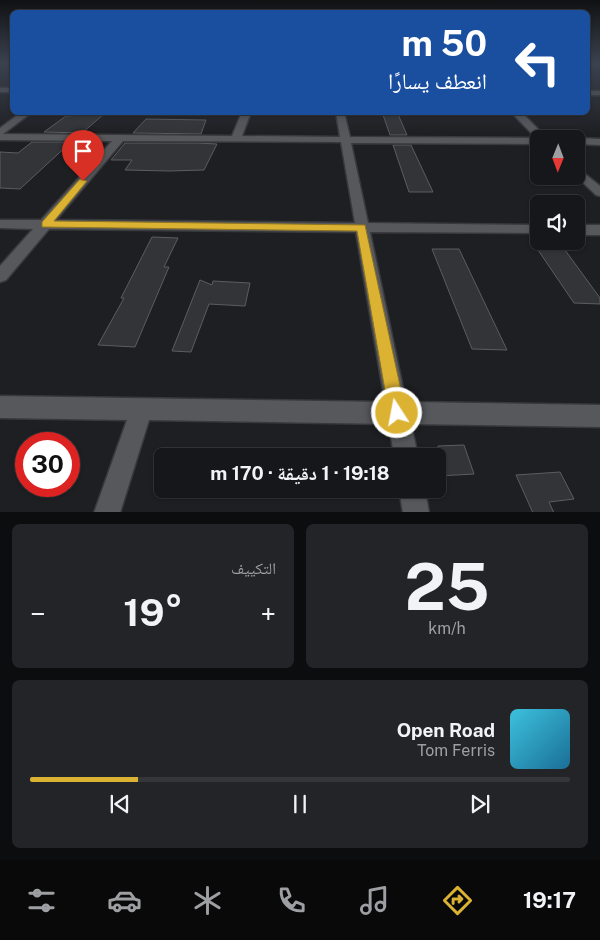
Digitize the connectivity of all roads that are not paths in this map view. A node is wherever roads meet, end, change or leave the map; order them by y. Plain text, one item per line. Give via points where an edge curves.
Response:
1 (24, 115) edge
2 (246, 115) edge
3 (341, 115) edge
4 (518, 115) edge
5 (534, 130) edge
6 (0, 132) edge
7 (0, 138) edge
8 (120, 138) junction
9 (236, 139) junction
10 (345, 140) junction
11 (530, 141) edge
12 (585, 142) edge
13 (600, 142) edge
14 (585, 178) edge
15 (600, 192) edge
16 (0, 224) edge
17 (46, 224) junction
18 (362, 228) junction
19 (530, 229) edge
20 (585, 230) edge
21 (600, 230) edge
22 (0, 276) edge
23 (0, 407) edge
24 (142, 409) junction
25 (397, 413) junction
26 (600, 416) edge
27 (404, 448) edge
28 (414, 498) edge
29 (107, 512) edge
30 (416, 512) edge

1 - 6 street
2 - 9 street
3 - 10 street
4 - 5 street
7 - 8 street
8 - 9 street
8 - 17 street
9 - 10 street
10 - 11 street
10 - 18 street
12 - 13 street
14 - 15 street
16 - 17 street
17 - 18 street
17 - 22 street
18 - 19 street
18 - 25 street
20 - 21 street
23 - 24 street
24 - 25 street
24 - 29 street
25 - 26 street
25 - 27 street
28 - 30 street

